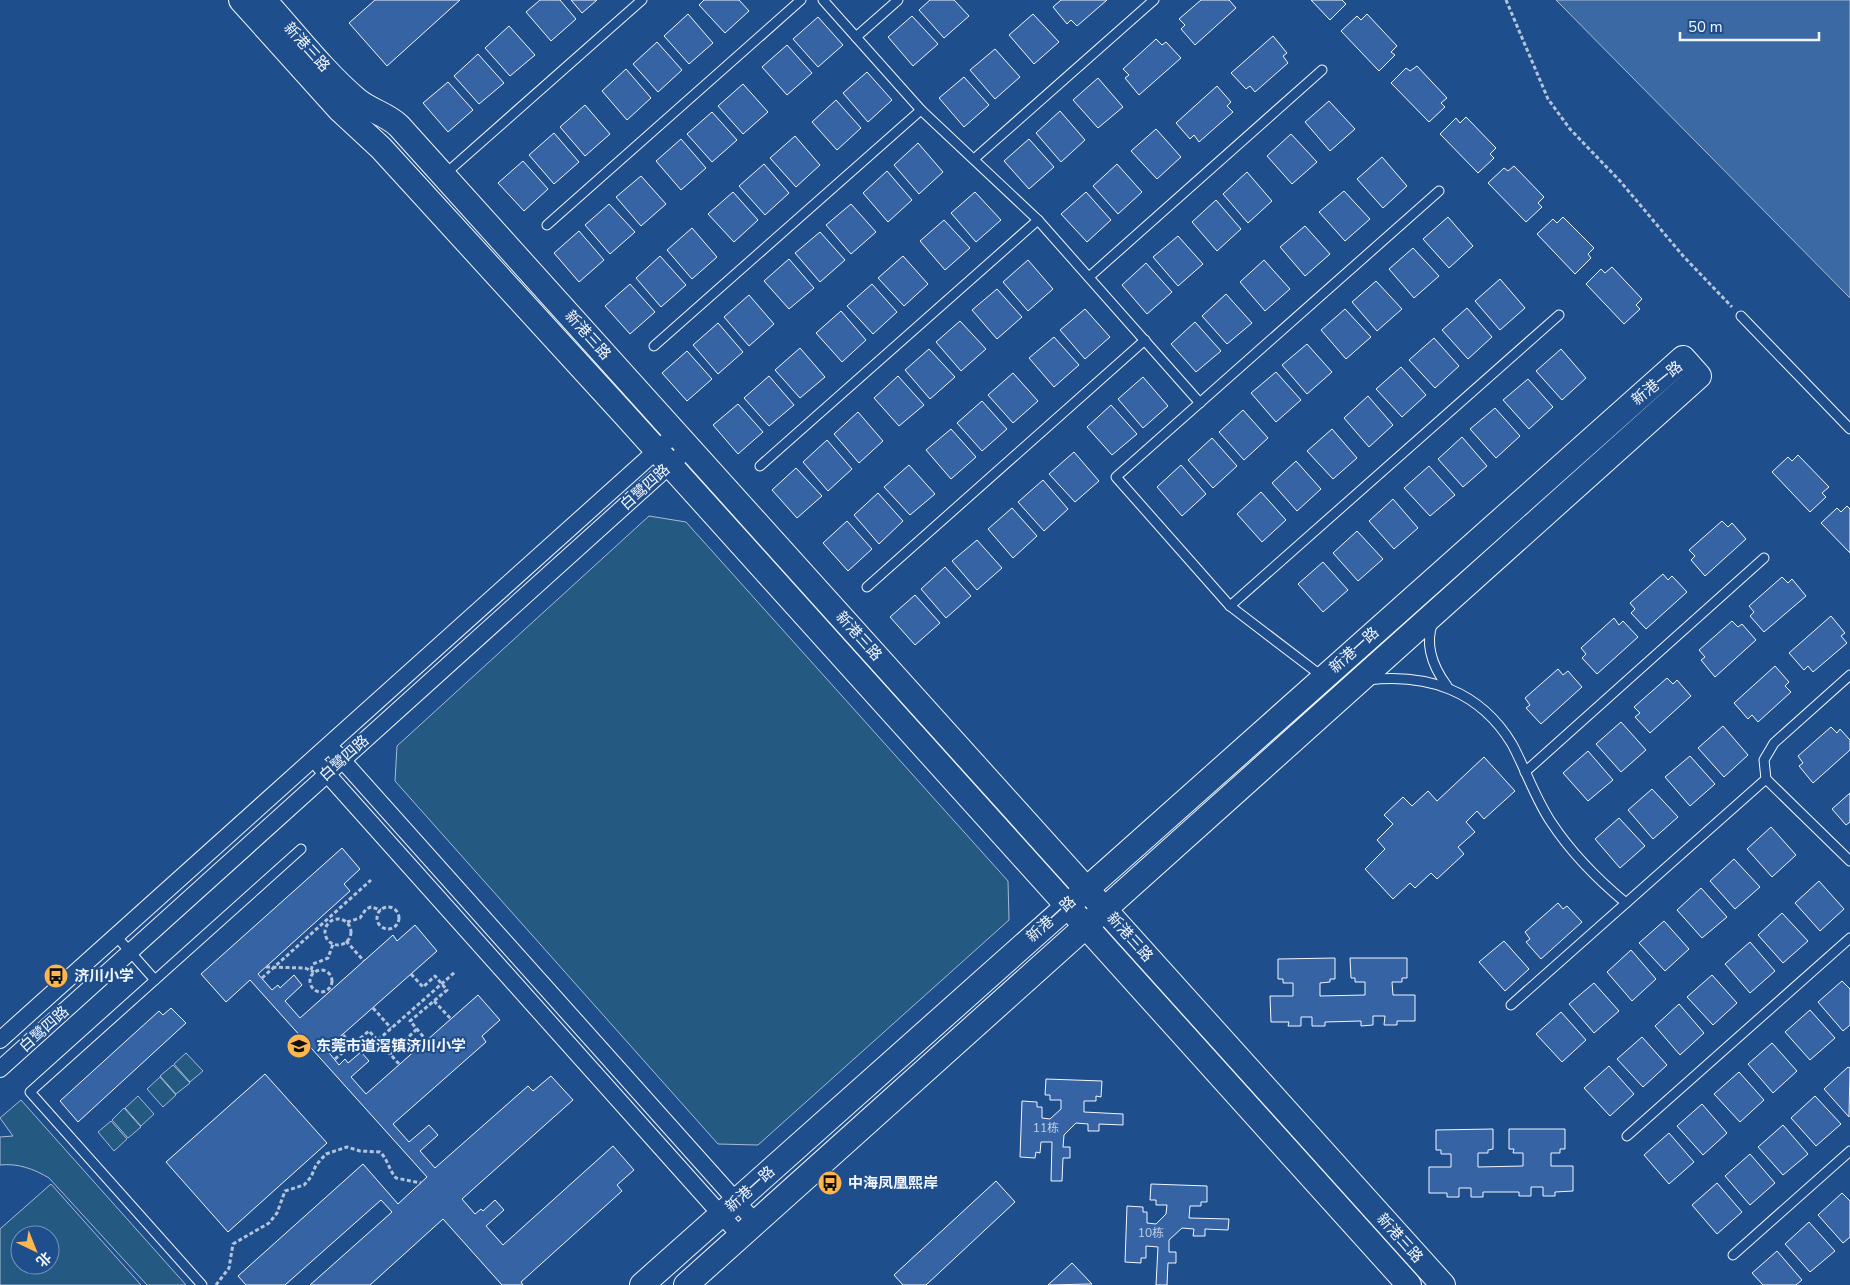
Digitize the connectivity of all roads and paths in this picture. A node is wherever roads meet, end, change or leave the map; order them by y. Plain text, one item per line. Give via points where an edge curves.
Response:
1 (241, 0) edge
2 (264, 0) edge
3 (642, 0) edge
4 (801, 0) edge
5 (823, 0) edge
6 (898, 0) edge
7 (1154, 0) edge
8 (1506, 0) edge
9 (856, 37) junction
10 (1322, 70) dead end
11 (921, 110) junction
12 (974, 159) junction
13 (444, 176) junction
14 (1439, 191) dead end
15 (1038, 220) junction
16 (547, 225) dead end
17 (1089, 277) junction
18 (1559, 315) dead end
19 (1741, 316) joint
20 (1145, 340) junction
21 (654, 346) dead end
22 (1200, 403) junction
23 (1850, 429) edge
24 (683, 440) junction
25 (663, 458) junction
26 (760, 466) dead end
27 (1764, 558) dead end
28 (867, 587) dead end
29 (1230, 606) junction
30 (1437, 612) junction
31 (1850, 675) edge
32 (1323, 678) junction
33 (1361, 680) junction
34 (1447, 686) junction
35 (329, 745) junction
36 (314, 759) junction
37 (342, 760) junction
38 (1525, 772) junction
39 (327, 774) junction
40 (1766, 779) junction
41 (301, 849) dead end
42 (1850, 861) edge
43 (371, 880) dead end
44 (1086, 888) junction
45 (1626, 903) junction
46 (1066, 905) junction
47 (381, 910) junction
48 (1106, 910) junction
49 (327, 921) junction
50 (347, 922) junction
51 (1086, 928) junction
52 (116, 936) junction
53 (1850, 938) edge
54 (346, 941) junction
55 (333, 944) junction
56 (130, 951) junction
57 (364, 961) dead end
58 (276, 966) junction
59 (266, 967) dead end
60 (312, 971) junction
61 (455, 972) dead end
62 (411, 974) dead end
63 (262, 978) dead end
64 (154, 980) junction
65 (442, 983) junction
66 (434, 1000) junction
67 (418, 1004) junction
68 (1511, 1005) dead end
69 (373, 1008) dead end
70 (424, 1009) junction
71 (451, 1019) dead end
72 (391, 1028) junction
73 (417, 1029) junction
74 (343, 1035) dead end
75 (0, 1040) edge
76 (378, 1040) junction
77 (427, 1041) dead end
78 (352, 1045) junction
79 (390, 1054) junction
80 (335, 1059) dead end
81 (400, 1065) dead end
82 (0, 1069) edge
83 (1627, 1136) dead end
84 (1850, 1151) edge
85 (421, 1183) dead end
86 (729, 1208) junction
87 (748, 1230) junction
88 (1733, 1255) dead end
89 (202, 1285) edge
90 (216, 1285) edge
91 (642, 1285) edge
92 (686, 1285) edge
93 (1410, 1285) edge
94 (1443, 1285) edge

1 - 25 street, 新港三路 via 340,110 381,148
2 - 13 street, 新港三路 via 346,90 370,109 389,116
3 - 13 lane
4 - 16 lane
5 - 9 lane
6 - 9 lane
7 - 12 lane
8 - 19 path via 1548,99 1570,129
9 - 11 lane
10 - 17 lane
11 - 12 lane
11 - 21 lane
12 - 15 lane
13 - 24 street, 新港三路
14 - 22 lane
15 - 17 lane
15 - 26 lane
17 - 20 lane
18 - 29 lane
19 - 23 lane
20 - 22 lane
20 - 28 lane
22 - 29 lane via 1116,478
24 - 25 street, 白鹭四路
24 - 44 street, 新港三路
25 - 35 street, 白鹭四路
25 - 37 street, 白鹭四路
25 - 46 street, 新港三路
27 - 38 lane
29 - 32 lane
30 - 32 street, 新港一路 via 1699,376 1683,358
30 - 33 street, 新港一路
30 - 34 lane via 1429,643 1438,674
31 - 40 lane via 1774,743 1764,760
32 - 44 street, 新港一路
33 - 34 lane via 1396,678
33 - 48 street, 新港一路
34 - 38 lane via 1467,697 1492,718 1511,743
35 - 36 street, 白鹭四路
35 - 37 street
36 - 39 street
36 - 52 street, 白鹭四路
37 - 39 street, 白鹭四路
37 - 86 street
38 - 45 lane via 1551,822 1567,844 1585,866
39 - 56 street, 白鹭四路
39 - 86 street
40 - 42 lane
40 - 45 lane
41 - 64 lane
43 - 49 path
44 - 46 street, 新港一路
44 - 48 street, 新港三路
45 - 68 lane
46 - 51 street, 新港三路
46 - 86 street, 新港一路
47 - 47 path via 391,908 397,911 399,922 394,928 380,926 377,920
47 - 50 path via 371,907 360,918
48 - 51 street, 新港一路
48 - 94 street, 新港三路
49 - 50 path via 336,918
49 - 55 path via 325,935
49 - 58 path
50 - 54 path via 351,932
51 - 87 street, 新港一路
51 - 93 street, 新港三路
52 - 56 lane
52 - 75 street, 白鹭四路
53 - 83 lane
54 - 55 path
54 - 57 path
55 - 60 path via 328,958 313,964
56 - 64 lane
56 - 82 street, 白鹭四路
58 - 59 path
58 - 60 path
58 - 63 path
60 - 60 path via 320,969 330,973 332,984 327,990 316,991 311,985
61 - 65 path
62 - 65 path via 423,987 435,976
64 - 89 lane via 30,1092
65 - 66 path via 447,990
65 - 67 path
66 - 70 path
66 - 71 path
67 - 70 path
67 - 72 path
69 - 72 path
70 - 73 path via 410,1021
72 - 76 path
73 - 77 path
73 - 79 path
74 - 78 path
76 - 78 path via 369,1031
76 - 79 path
78 - 80 path
79 - 81 path
84 - 88 lane
85 - 90 path via 396,1178 380,1152 347,1147 326,1154 304,1185 286,1191 269,1223 234,1244 229,1268
86 - 87 street
86 - 91 street, 新港一路
87 - 92 street, 新港一路

